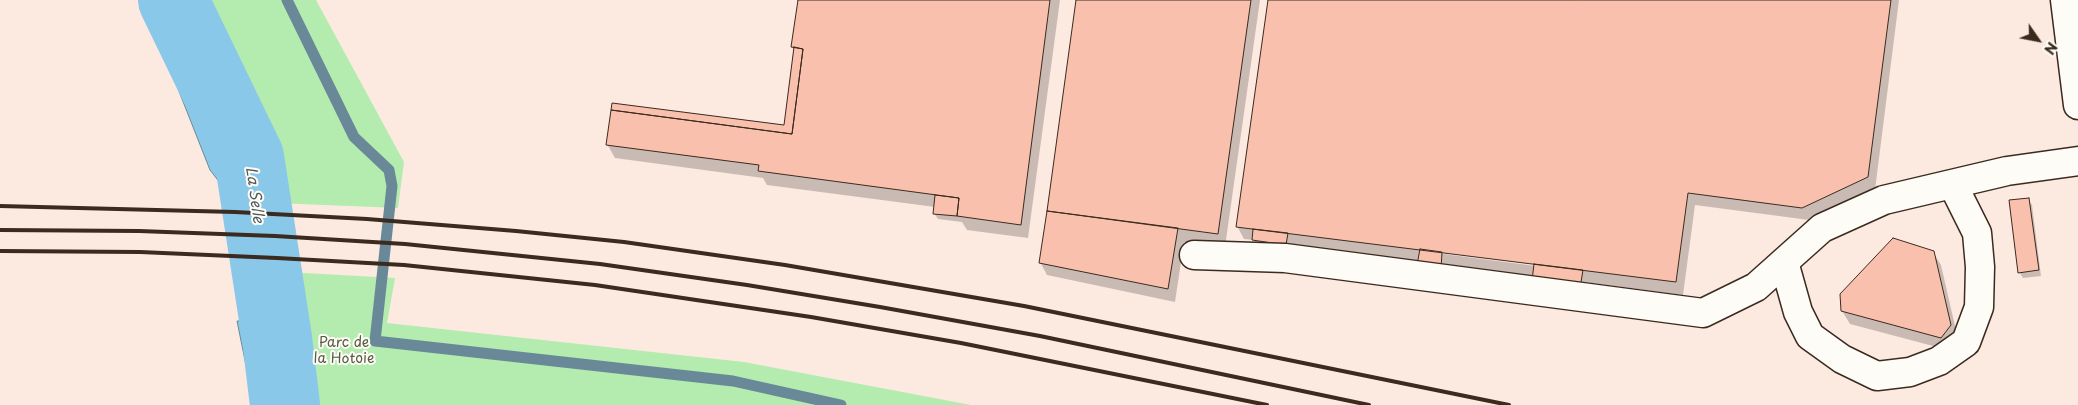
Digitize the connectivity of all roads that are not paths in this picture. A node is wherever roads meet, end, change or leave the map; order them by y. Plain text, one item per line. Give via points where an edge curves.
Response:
1 (2064, 0) edge
2 (2078, 105) edge
3 (2078, 161) edge
4 (1953, 185) junction
5 (1194, 255) dead end
6 (1784, 262) junction

1 - 2 street
3 - 4 street via 2007,171
4 - 6 street via 1884,200 1822,228
4 - 6 street via 1977,233 1979,307 1966,342 1939,361 1910,372 1877,376 1842,359 1810,336 1798,312
5 - 6 street via 1285,258 1703,313 1756,287

